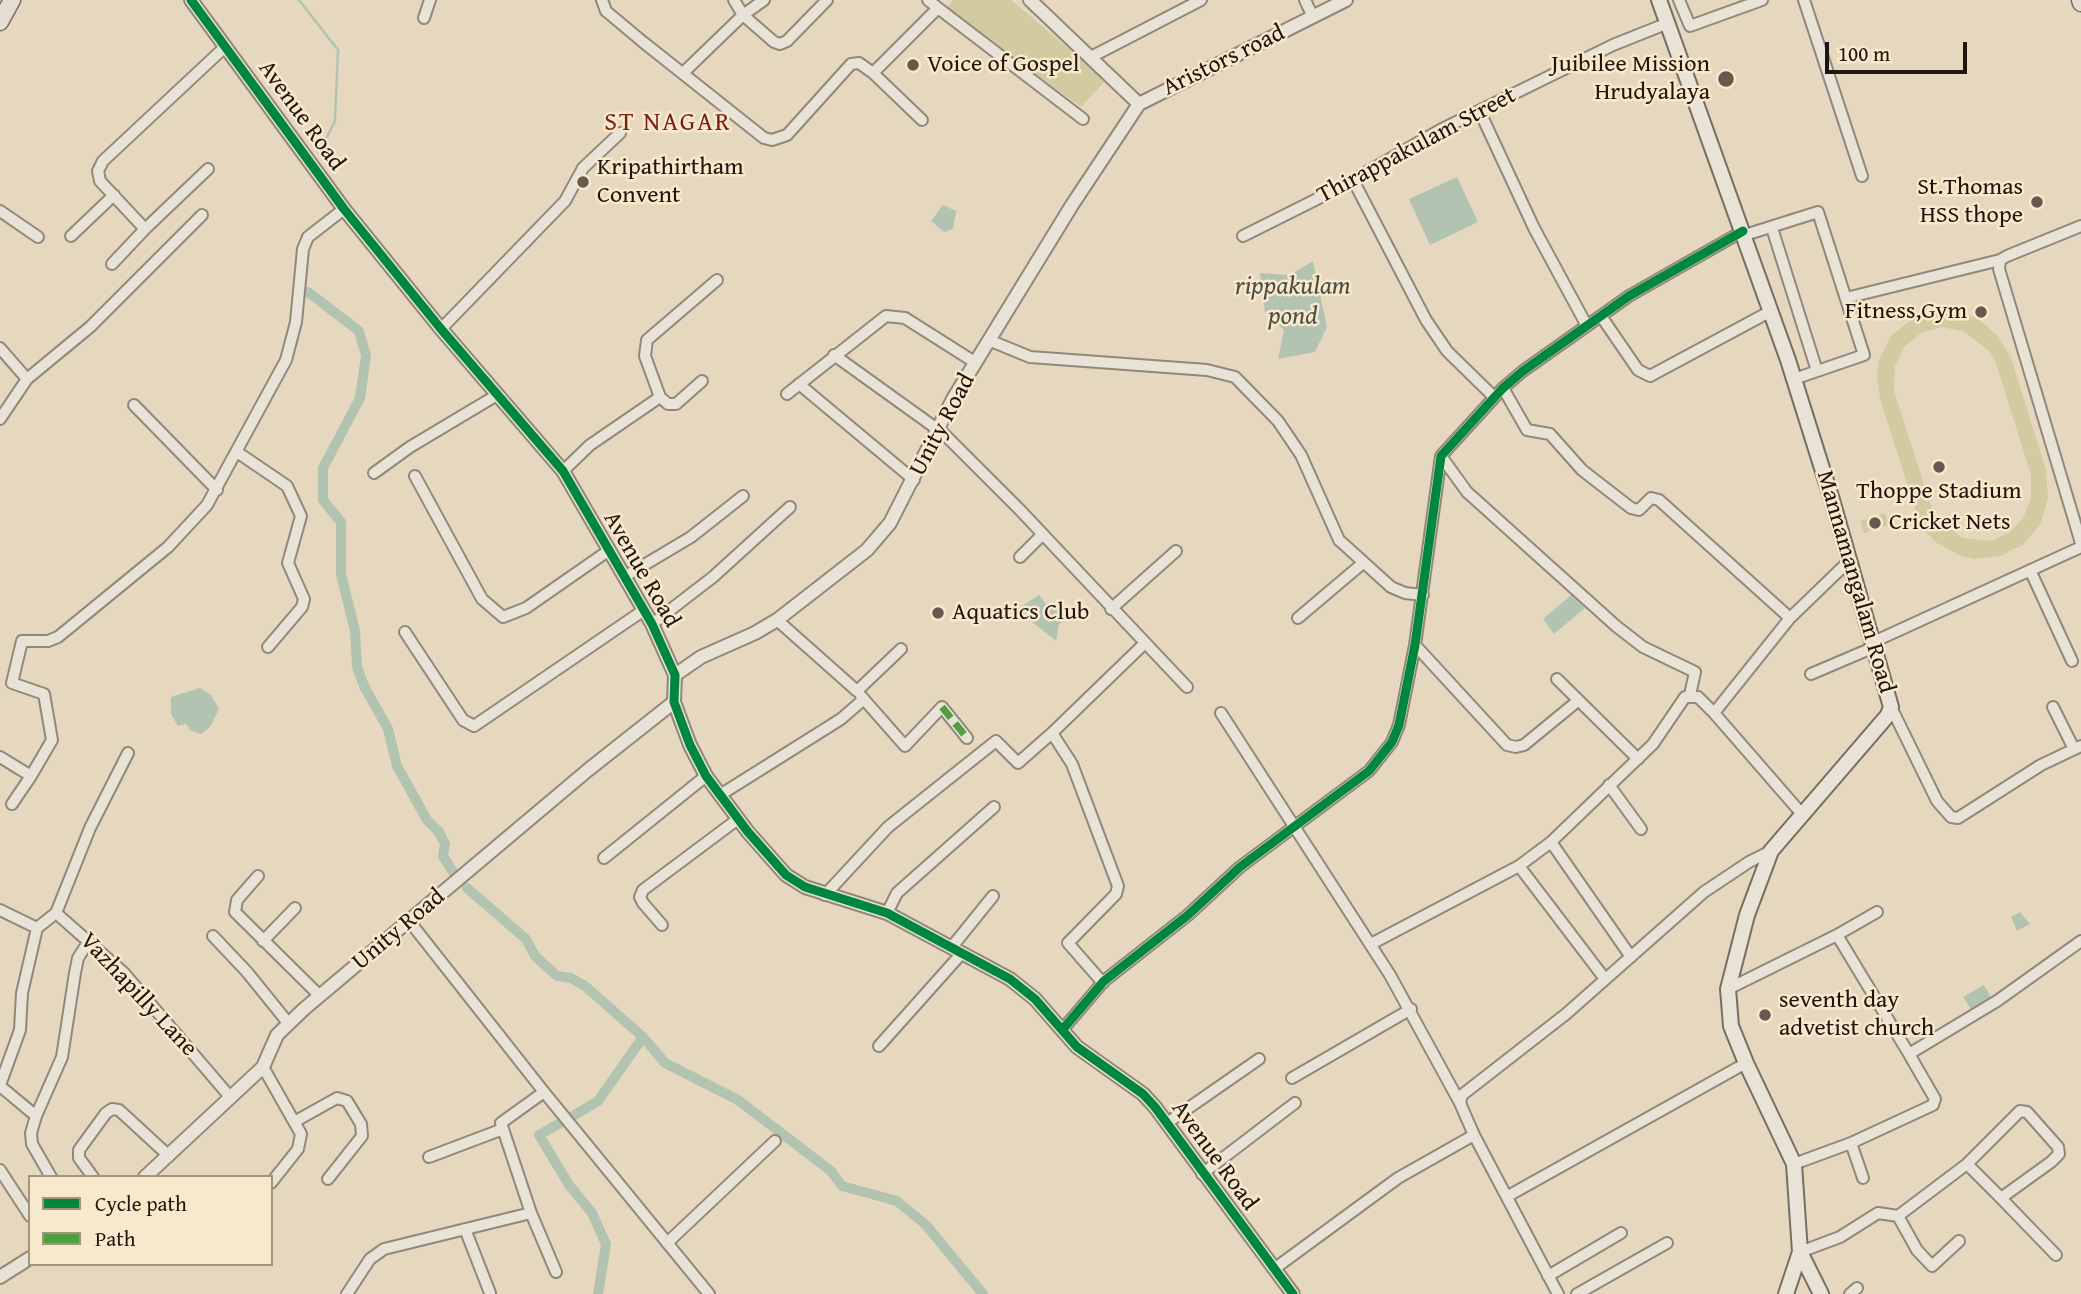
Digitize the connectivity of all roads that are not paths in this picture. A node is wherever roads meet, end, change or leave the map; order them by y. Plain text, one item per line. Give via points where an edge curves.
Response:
1 (12, 0) edge
2 (191, 0) edge
3 (430, 0) edge
4 (602, 0) edge
5 (734, 0) edge
6 (764, 0) edge
7 (827, 0) edge
8 (928, 0) edge
9 (1030, 0) edge
10 (1201, 0) edge
11 (1305, 0) edge
12 (1346, 0) edge
13 (1659, 0) edge
14 (1679, 0) edge
15 (1762, 0) edge
16 (1804, 0) edge
17 (938, 8) junction
18 (743, 15) junction
19 (1314, 17) junction
20 (424, 18) dead end
21 (0, 22) edge
22 (1668, 23) junction
23 (226, 46) junction
24 (1090, 57) junction
25 (684, 72) junction
26 (873, 73) junction
27 (1139, 104) junction
28 (1480, 112) junction
29 (1083, 119) dead end
30 (922, 120) dead end
31 (620, 133) dead end
32 (208, 169) dead end
33 (1862, 176) dead end
34 (1353, 180) junction
35 (114, 195) junction
36 (344, 209) junction
37 (0, 211) edge
38 (202, 215) dead end
39 (2081, 226) edge
40 (1772, 228) junction
41 (145, 229) junction
42 (1744, 233) junction
43 (71, 236) dead end
44 (1243, 236) dead end
45 (38, 237) dead end
46 (2000, 260) junction
47 (112, 264) dead end
48 (717, 280) dead end
49 (1846, 298) junction
50 (1771, 311) junction
51 (1601, 316) junction
52 (1587, 326) junction
53 (441, 329) junction
54 (991, 341) junction
55 (0, 348) edge
56 (834, 355) junction
57 (976, 363) junction
58 (1817, 371) junction
59 (27, 379) junction
60 (1794, 379) junction
61 (702, 381) dead end
62 (799, 384) junction
63 (1503, 388) junction
64 (787, 394) dead end
65 (497, 395) junction
66 (660, 397) junction
67 (1494, 397) junction
68 (134, 405) dead end
69 (0, 419) edge
70 (936, 429) junction
71 (237, 452) junction
72 (1441, 456) junction
73 (563, 471) junction
74 (374, 473) dead end
75 (415, 476) dead end
76 (914, 480) junction
77 (217, 490) junction
78 (743, 496) dead end
79 (790, 507) dead end
80 (1043, 534) junction
81 (2081, 545) edge
82 (608, 551) junction
83 (1176, 551) dead end
84 (1020, 557) dead end
85 (1849, 561) junction
86 (1363, 563) junction
87 (2030, 570) junction
88 (624, 577) junction
89 (1423, 594) junction
90 (1111, 609) junction
91 (644, 610) junction
92 (1298, 618) dead end
93 (1790, 618) junction
94 (777, 620) junction
95 (652, 624) junction
96 (405, 632) dead end
97 (1144, 643) junction
98 (1415, 645) junction
99 (1872, 645) junction
100 (268, 647) dead end
101 (901, 649) dead end
102 (2072, 661) dead end
103 (1811, 674) dead end
104 (675, 675) junction
105 (1557, 679) dead end
106 (1187, 687) dead end
107 (860, 695) junction
108 (1690, 695) junction
109 (674, 702) junction
110 (1574, 704) dead end
111 (1891, 706) junction
112 (2053, 707) dead end
113 (1221, 713) dead end
114 (1714, 713) junction
115 (1052, 733) junction
116 (967, 738) dead end
117 (2078, 748) edge
118 (128, 753) dead end
119 (0, 757) edge
120 (1638, 759) junction
121 (31, 776) junction
122 (706, 776) junction
123 (1609, 785) junction
124 (720, 795) junction
125 (12, 804) dead end
126 (994, 807) dead end
127 (1801, 813) junction
128 (738, 819) junction
129 (1295, 824) junction
130 (1641, 829) dead end
131 (1551, 842) junction
132 (1771, 851) junction
133 (604, 858) dead end
134 (1519, 866) junction
135 (258, 876) dead end
136 (825, 895) junction
137 (993, 896) dead end
138 (295, 908) dead end
139 (0, 910) edge
140 (1877, 912) dead end
141 (56, 913) junction
142 (887, 913) junction
143 (410, 922) junction
144 (662, 925) dead end
145 (37, 928) junction
146 (1837, 934) junction
147 (213, 936) dead end
148 (89, 941) junction
149 (263, 941) junction
150 (2081, 941) edge
151 (1371, 944) junction
152 (956, 951) junction
153 (1631, 957) junction
154 (1605, 979) junction
155 (1102, 983) junction
156 (1728, 989) junction
157 (320, 996) junction
158 (1412, 1009) junction
159 (289, 1024) junction
160 (1063, 1029) junction
161 (878, 1046) dead end
162 (1909, 1054) junction
163 (1259, 1059) dead end
164 (1746, 1063) junction
165 (262, 1067) junction
166 (1292, 1078) dead end
167 (0, 1086) edge
168 (544, 1092) junction
169 (231, 1098) junction
170 (1296, 1103) dead end
171 (1460, 1103) junction
172 (36, 1116) junction
173 (294, 1122) junction
174 (1167, 1123) junction
175 (503, 1129) junction
176 (1474, 1135) junction
177 (775, 1141) dead end
178 (1851, 1143) junction
179 (169, 1156) junction
180 (429, 1157) dead end
181 (1794, 1164) junction
182 (1967, 1164) junction
183 (0, 1170) edge
184 (1202, 1174) junction
185 (50, 1175) edge
186 (92, 1175) edge
187 (147, 1175) edge
188 (1863, 1178) dead end
189 (273, 1180) edge
190 (328, 1180) dead end
191 (4, 1187) edge
192 (1995, 1192) junction
193 (1508, 1196) junction
194 (531, 1213) junction
195 (28, 1214) edge
196 (1898, 1216) junction
197 (465, 1229) junction
198 (1621, 1233) dead end
199 (1959, 1241) dead end
200 (667, 1242) junction
201 (1667, 1243) dead end
202 (1800, 1252) junction
203 (2056, 1255) dead end
204 (28, 1259) edge
205 (1274, 1269) junction
206 (556, 1272) dead end
207 (1548, 1276) junction
208 (0, 1277) edge
209 (1288, 1292) edge
210 (490, 1293) edge
211 (347, 1294) edge
212 (709, 1294) edge
213 (1558, 1294) edge
214 (1577, 1294) edge
215 (1786, 1294) edge
216 (1821, 1294) edge

1 - 21 main road
2 - 23 street, Avenue Road
3 - 20 street
4 - 25 street via 606,11
5 - 18 street
6 - 18 street
7 - 18 street via 780,44
8 - 17 street
9 - 24 street
10 - 24 street
11 - 19 street
12 - 19 street, Aristors road
13 - 22 main road, Mannamangalam Road
14 - 15 street via 1690,26
16 - 33 street
17 - 26 street
17 - 29 street
18 - 25 street
19 - 27 street, Aristors road
22 - 28 street, Thirappakulam Street
22 - 42 main road, Mannamangalam Road
23 - 35 street via 103,161 100,180
23 - 36 street, Avenue Road
24 - 27 street
25 - 26 street via 772,140 787,135 851,64 859,63
26 - 30 street
27 - 54 street, Unity Road
28 - 34 street, Thirappakulam Street
28 - 52 street via 1545,250
31 - 53 street via 583,168 565,201
32 - 41 street
34 - 44 street, Thirappakulam Street
34 - 67 street via 1426,320 1447,351
35 - 41 street
35 - 43 street
36 - 53 street, Avenue Road
36 - 71 street via 316,229 303,249 290,349
37 - 45 street
38 - 59 street via 90,327
39 - 46 street
40 - 42 street
40 - 49 street via 1818,212
40 - 58 street
41 - 47 street
42 - 50 main road, Mannamangalam Road
42 - 51 street via 1690,259
46 - 49 street
46 - 81 street
48 - 66 street via 647,340 645,356
49 - 58 street via 1864,355
50 - 51 street via 1650,376 1638,370
50 - 60 main road, Mannamangalam Road
51 - 52 street
52 - 63 street
53 - 65 street, Avenue Road
54 - 57 street, Unity Road
54 - 86 street via 1030,357 1061,362 1107,361 1235,377 1278,421 1307,466 1334,531
55 - 59 street
56 - 57 street via 874,323 896,315
56 - 62 street
56 - 70 street
57 - 70 street, Unity Road
58 - 60 street
59 - 69 street
60 - 85 main road, Mannamangalam Road
61 - 66 street via 676,404
62 - 64 street
62 - 76 street
63 - 67 street
63 - 93 street via 1527,430 1550,434 1582,470 1631,508 1639,510 1651,498 1659,500
65 - 73 street, Avenue Road
65 - 74 street
66 - 73 street via 590,445
67 - 72 street
68 - 77 street
70 - 76 street, Unity Road
70 - 80 street
71 - 77 street
71 - 100 street via 287,486 301,516 288,563 304,599 302,607
72 - 89 street
72 - 108 street via 1482,506 1616,626 1643,647 1695,672
73 - 82 street, Avenue Road
75 - 82 street via 482,599 503,617 526,608
76 - 94 street, Unity Road via 890,523 867,550
77 - 121 street via 169,547 65,632 48,641 22,641 12,680 15,686 40,691 47,701 52,740
78 - 88 street via 691,537
79 - 95 street via 713,577
80 - 84 street
80 - 90 street
81 - 87 street
82 - 88 street, Avenue Road
83 - 90 street
85 - 93 street
85 - 99 main road, Mannamangalam Road
86 - 89 street via 1391,587
86 - 92 street
87 - 99 street
87 - 102 street
88 - 91 street, Avenue Road
89 - 98 street
90 - 97 street
91 - 95 street, Avenue Road
91 - 96 street via 474,726 463,720
93 - 114 street
94 - 104 street, Unity Road via 701,657
94 - 107 street
95 - 104 street, Avenue Road
97 - 106 street
97 - 115 street
98 - 110 street via 1507,745 1524,745
98 - 129 street via 1392,742 1369,771
99 - 103 street
99 - 111 main road, Mannamangalam Road
101 - 107 street
104 - 109 street, Avenue Road
105 - 120 street
107 - 116 street via 905,746 942,707
107 - 124 street via 854,708
108 - 114 street
108 - 120 street
109 - 122 street, Avenue Road
109 - 143 street, Unity Road
111 - 117 street via 1937,801 1951,817 1958,818 2041,765
111 - 127 main road, Mannamangalam Road
112 - 117 street
113 - 129 street
114 - 127 street
115 - 136 street via 1018,763 996,741 888,827
115 - 155 street via 1072,764 1118,886 1116,894 1068,943
118 - 141 street via 90,828
119 - 121 street
120 - 123 street
121 - 125 street
122 - 124 street, Avenue Road
122 - 133 street
123 - 130 street
123 - 131 street
124 - 128 street, Avenue Road
126 - 142 street via 904,886
127 - 132 main road, Mannamangalam Road
128 - 136 street, Avenue Road via 786,875
128 - 144 street via 643,890 643,903
129 - 151 street
129 - 155 street
131 - 134 street
131 - 153 street
132 - 153 street via 1720,880
132 - 156 main road, Mannamangalam Road via 1747,915
134 - 151 street
134 - 154 street
135 - 149 street via 234,906 240,920
136 - 142 street, Avenue Road
137 - 152 street
138 - 149 street
139 - 145 street
140 - 146 street
141 - 145 street, Vazhapilly Lane
141 - 148 street, Vazhapilly Lane
142 - 152 street, Avenue Road
143 - 157 street, Unity Road
143 - 168 street
145 - 167 street via 22,993 18,1037
146 - 156 street
146 - 162 street
147 - 159 street
148 - 169 street, Vazhapilly Lane via 124,973
148 - 172 street via 78,958 62,1057
149 - 157 street
150 - 162 street via 1997,1001
151 - 158 street
152 - 160 street, Avenue Road via 1010,979
152 - 161 street
153 - 154 street
154 - 171 street via 1468,1090
155 - 160 street
156 - 164 main road, Mannamangalam Road via 1728,1010
157 - 159 street, Unity Road
158 - 166 street
158 - 171 street
159 - 165 street, Unity Road via 271,1045
160 - 174 street, Avenue Road via 1077,1047 1143,1094
162 - 178 street via 1935,1099 1933,1105
163 - 174 street
164 - 181 main road, Mannamangalam Road
164 - 193 street
165 - 169 street, Unity Road
165 - 173 street
167 - 172 street
168 - 175 street via 502,1119
168 - 200 street
169 - 179 street, Unity Road
170 - 184 street
171 - 176 street
172 - 185 street via 32,1144
173 - 189 street via 301,1134 298,1149
173 - 190 street via 337,1098 347,1101 361,1124 362,1136
174 - 184 street, Avenue Road
175 - 180 street
175 - 194 street
176 - 193 street
176 - 205 street via 1398,1178
177 - 200 street
178 - 181 street
178 - 188 street
179 - 186 street via 119,1110 112,1109 79,1150
179 - 187 street, Unity Road
181 - 202 main road, Mannamangalam Road
182 - 192 street
182 - 192 street via 2013,1115 2027,1112 2059,1154 2001,1198
182 - 196 street
183 - 191 street
184 - 205 street, Avenue Road
191 - 195 street
192 - 203 street
193 - 207 street
194 - 197 street
194 - 206 street
196 - 199 street via 1932,1266
196 - 202 street via 1878,1213 1840,1237
197 - 210 street
197 - 211 street via 384,1250 370,1259
198 - 207 street
200 - 212 street
201 - 214 street
202 - 215 main road
202 - 216 main road
204 - 208 street
205 - 209 street, Avenue Road
207 - 213 street

